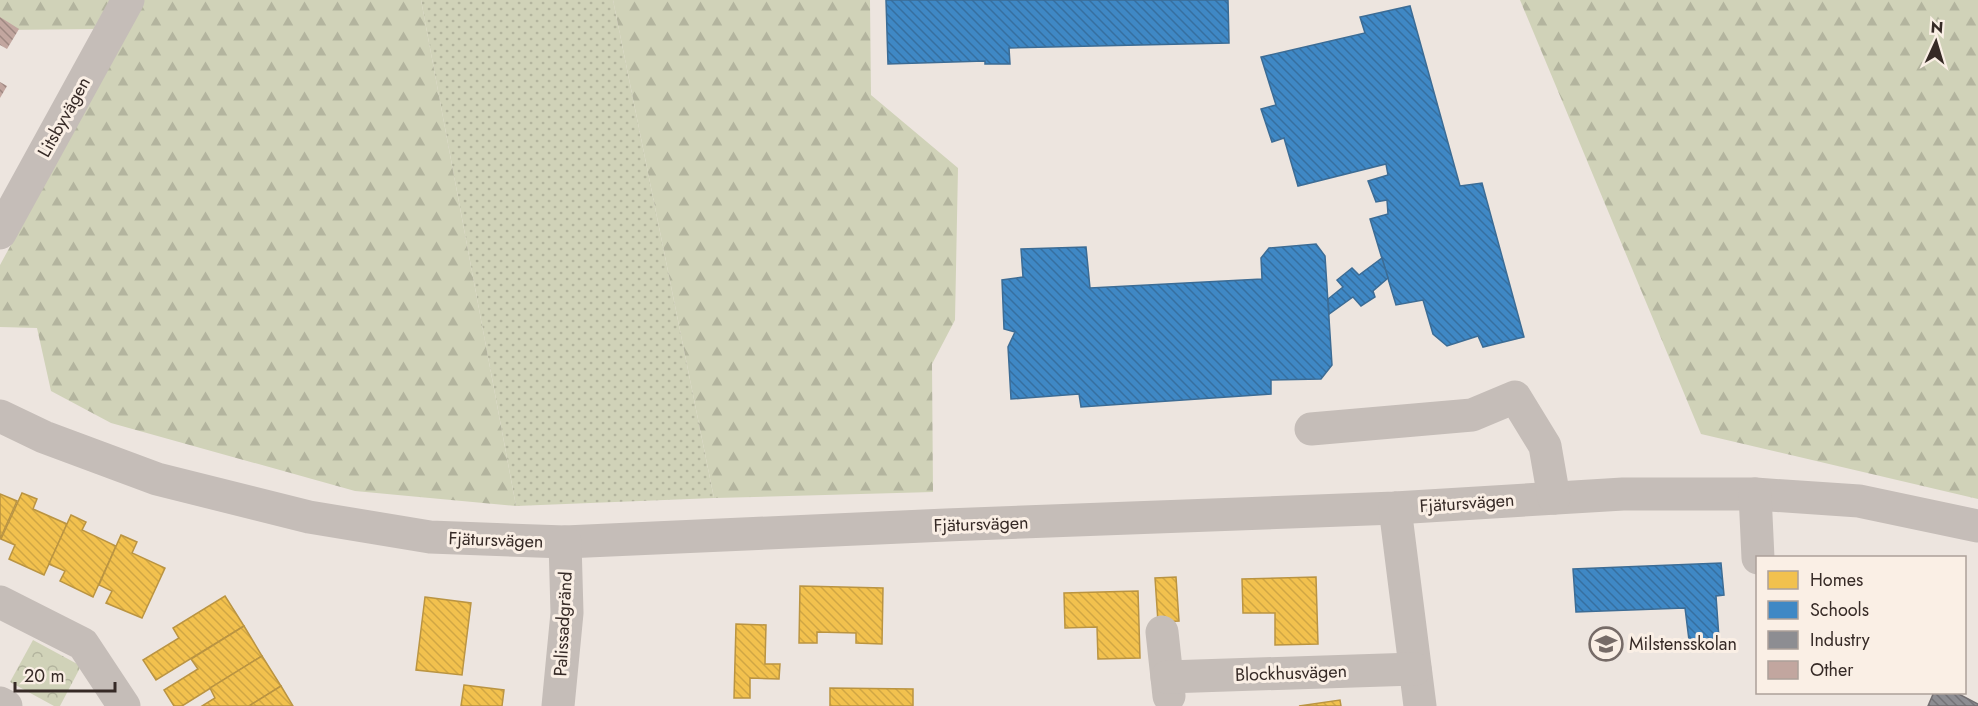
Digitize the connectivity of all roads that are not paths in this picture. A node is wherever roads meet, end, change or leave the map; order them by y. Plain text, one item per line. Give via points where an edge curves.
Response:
1 (128, 0) edge
2 (0, 233) edge
3 (0, 416) edge
4 (1311, 429) dead end
5 (1755, 494) junction
6 (1554, 498) junction
7 (1395, 508) junction
8 (1978, 526) edge
9 (565, 542) junction
10 (1758, 556) edge
11 (2, 607) edge
12 (1162, 632) dead end
13 (1415, 669) junction
14 (0, 703) edge
15 (6, 706) edge
16 (124, 706) edge
17 (558, 706) edge
18 (1420, 706) edge

1 - 2 street, Litsbyvägen
3 - 9 street, Fjätursvägen via 44,437 157,479 309,517 430,537
4 - 6 street via 1472,415 1515,397 1545,446
5 - 6 street, Fjätursvägen
5 - 8 street, Fjätursvägen via 1859,501
5 - 10 street
6 - 7 street, Fjätursvägen
7 - 9 street, Fjätursvägen
7 - 13 street
9 - 17 street, Palissadgränd via 567,613
11 - 16 street via 83,644
12 - 13 street, Blockhusvägen via 1168,687
13 - 18 street
14 - 15 street

